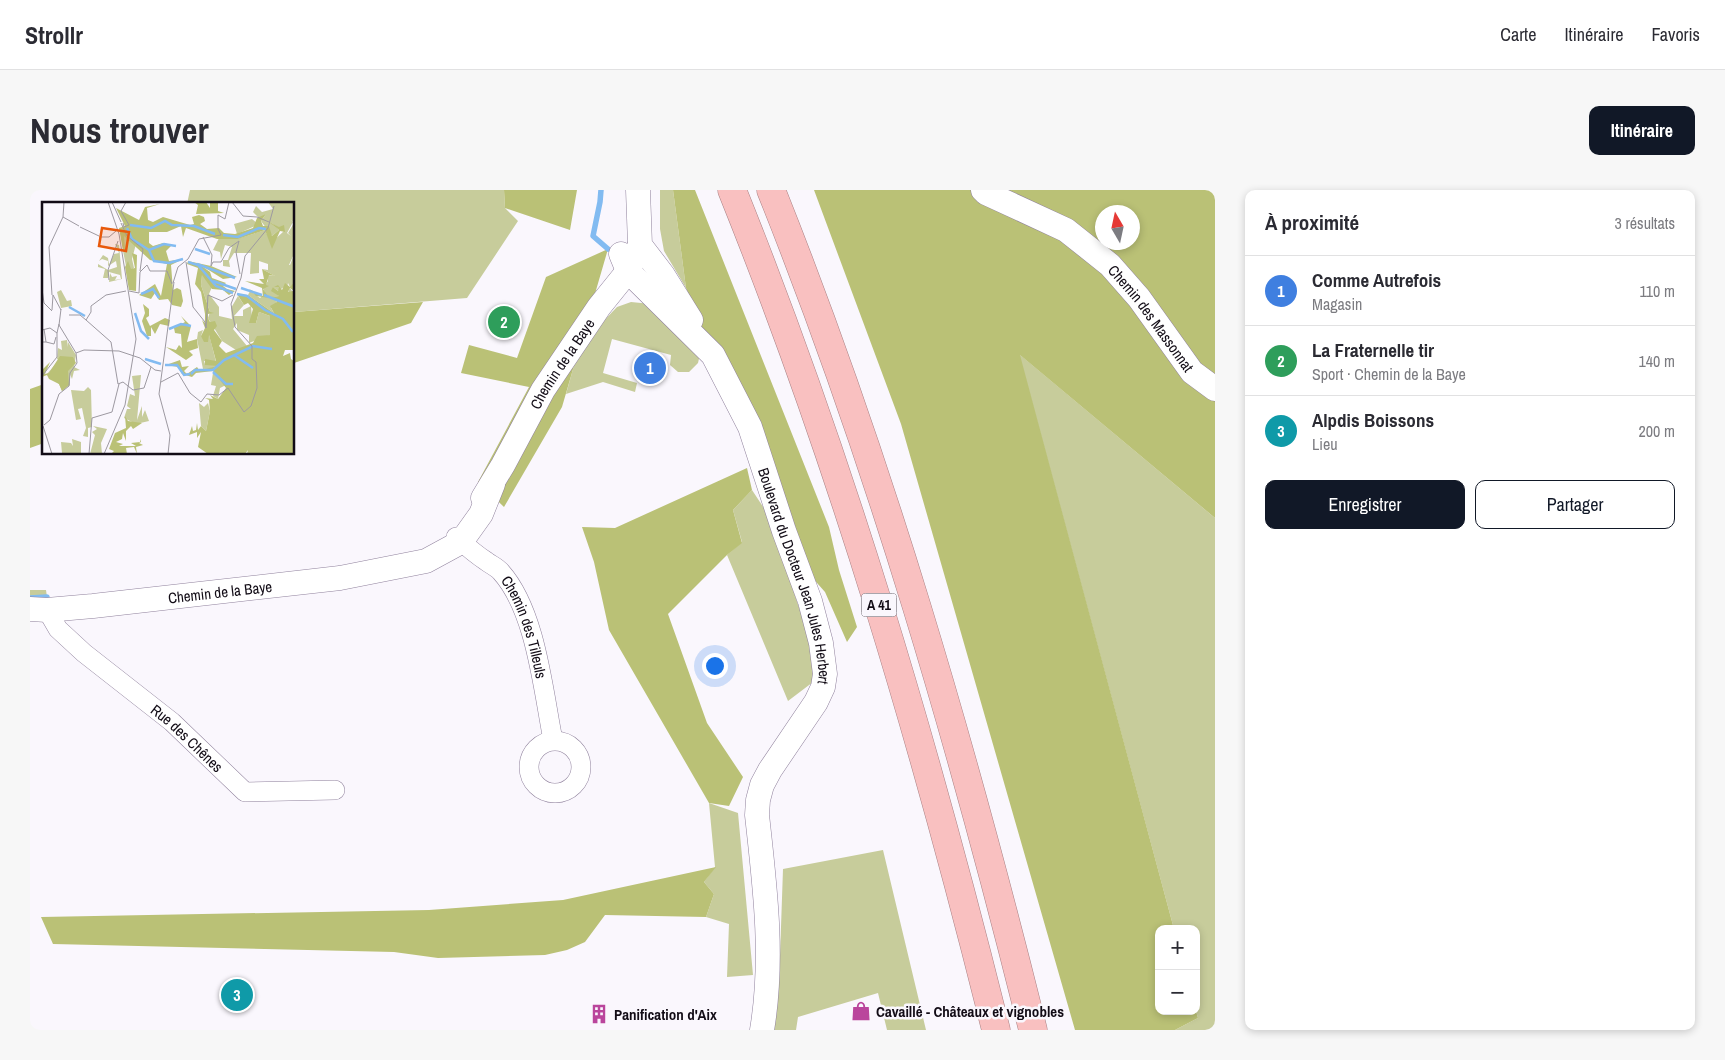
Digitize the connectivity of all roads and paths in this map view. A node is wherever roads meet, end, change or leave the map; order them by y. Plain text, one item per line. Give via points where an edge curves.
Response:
1 (637, 190) edge
2 (732, 190) edge
3 (771, 190) edge
4 (983, 190) edge
5 (630, 256) junction
6 (1215, 389) edge
7 (461, 535) junction
8 (48, 614) edge
9 (553, 740) dead end
10 (335, 790) dead end
11 (762, 1030) edge
12 (996, 1030) edge
13 (1033, 1030) edge

1 - 5 street
2 - 12 highway, A 41 via 786,328 855,528 915,726
3 - 13 highway, A 41 via 845,387 888,516 949,712
4 - 6 street, Chemin des Massonnat via 1066,230 1110,265 1139,298 1192,372
5 - 7 street, Chemin de la Baye via 543,390 493,484
5 - 11 street, Boulevard du Docteur Jean Jules Herbert via 713,356 750,427 810,601 824,658 825,674 819,695 770,770 758,800 768,950
7 - 8 street, Chemin de la Baye via 410,565 340,578
7 - 9 street, Chemin des Tilleuls via 500,570 512,584 522,605 533,641
8 - 10 street, Rue des Chênes via 84,653 172,722 245,792

